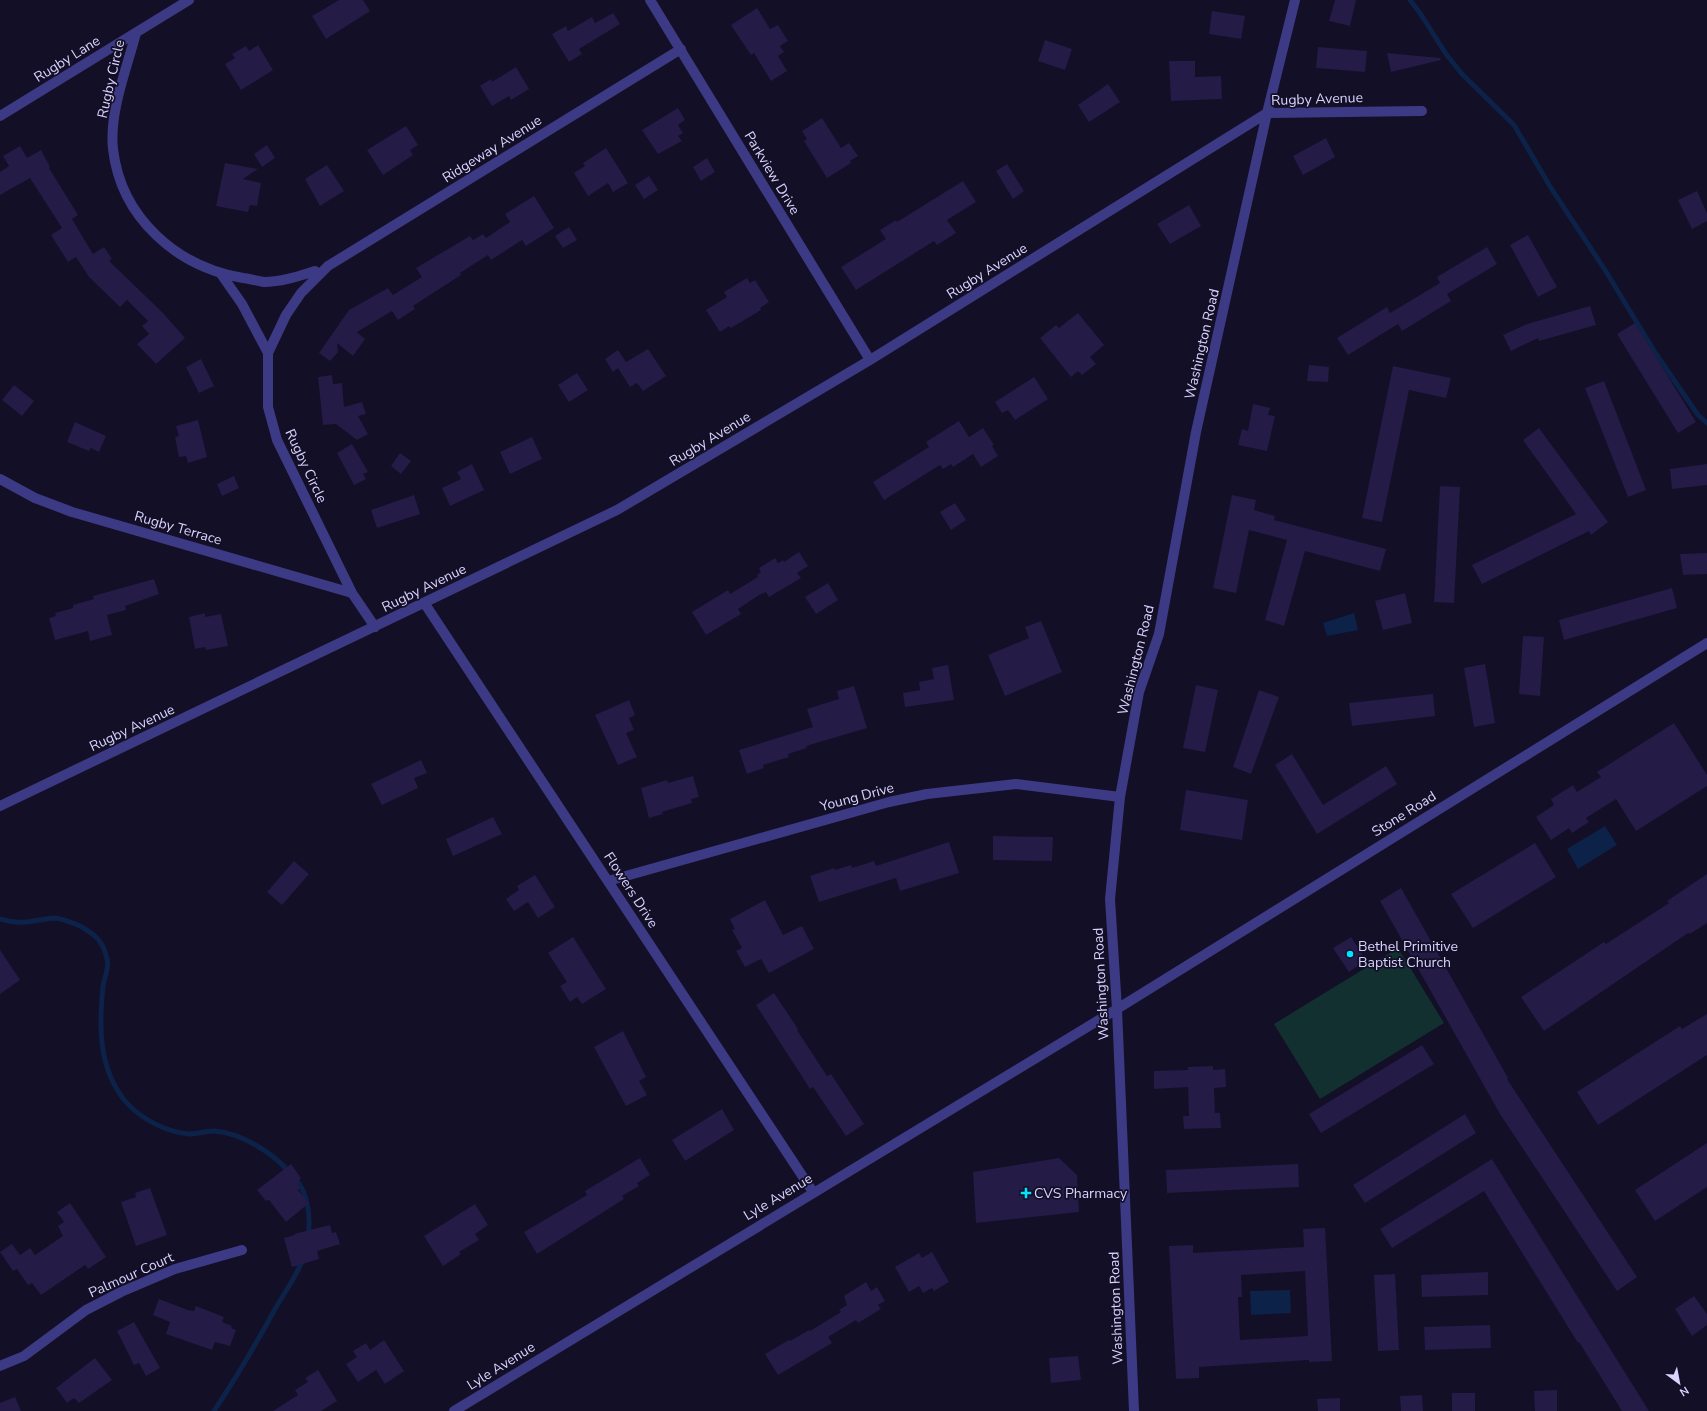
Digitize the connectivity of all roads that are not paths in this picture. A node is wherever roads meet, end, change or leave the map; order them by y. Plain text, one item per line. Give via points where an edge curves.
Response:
1 (189, 0) edge
2 (650, 0) edge
3 (1295, 0) edge
4 (136, 33) junction
5 (681, 50) junction
6 (1422, 111) dead end
7 (1268, 113) junction
8 (0, 116) edge
9 (221, 274) junction
10 (320, 274) junction
11 (268, 353) junction
12 (870, 360) junction
13 (0, 479) edge
14 (352, 593) junction
15 (425, 604) junction
16 (375, 627) junction
17 (1707, 643) edge
18 (1120, 797) junction
19 (0, 806) edge
20 (608, 881) junction
21 (1117, 1009) junction
22 (813, 1192) junction
23 (242, 1250) dead end
24 (0, 1366) edge
25 (454, 1411) edge
26 (1134, 1411) edge

1 - 4 street, Rugby Lane
2 - 5 street, Parkview Drive
3 - 7 street, Washington Road
4 - 8 street, Rugby Lane
4 - 9 street, Rugby Circle via 114,119 113,148 119,177 133,208 150,231 172,250
5 - 10 street, Ridgeway Avenue via 328,266
5 - 12 street, Parkview Drive
6 - 7 street, Rugby Avenue
7 - 12 street, Rugby Avenue
7 - 18 street, Washington Road via 1196,432 1159,634 1140,692
9 - 10 street, Rugby Circle via 264,282 292,279 315,271
9 - 11 street via 242,304
10 - 11 street, Rugby Circle via 301,293 286,315
11 - 14 street, Rugby Circle via 268,407 277,440
12 - 15 street, Rugby Avenue via 618,510
13 - 14 street, Rugby Terrace via 34,498 72,512
14 - 16 street, Rugby Circle
15 - 16 street, Rugby Avenue
15 - 20 street, Flowers Drive
16 - 19 street, Rugby Avenue
17 - 21 street, Stone Road
18 - 20 street, Young Drive via 1016,784 927,794 889,802
18 - 21 street, Washington Road via 1110,899
20 - 22 street, Flowers Drive
21 - 22 street, Lyle Avenue
21 - 26 street, Washington Road
22 - 25 street, Lyle Avenue
23 - 24 street, Palmour Court via 175,1269 121,1292 86,1310 24,1356

